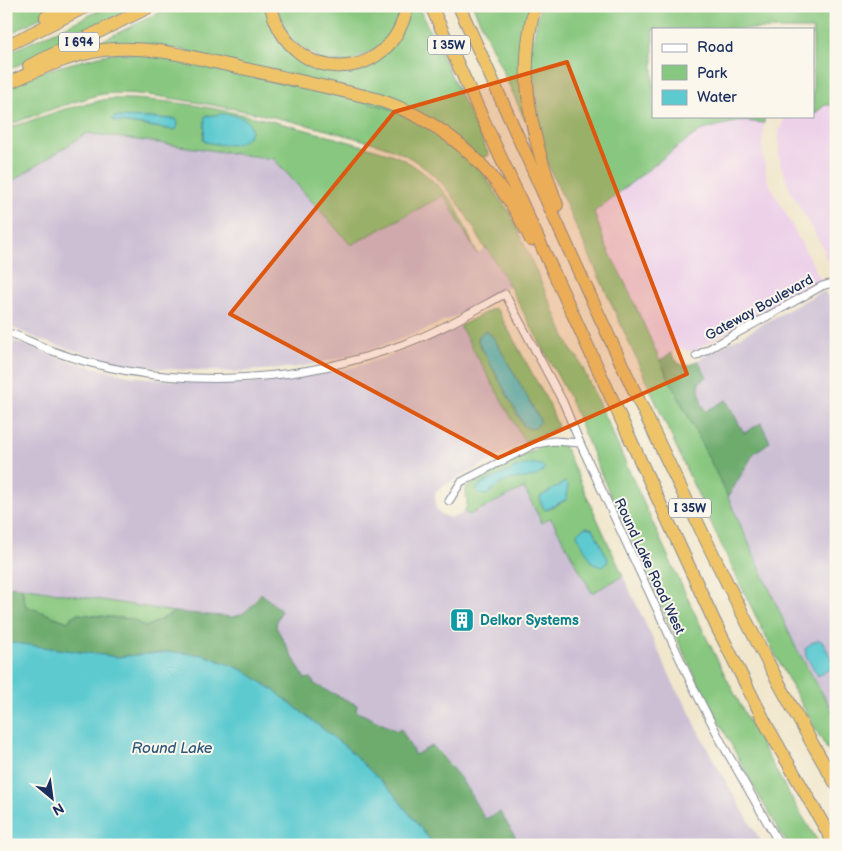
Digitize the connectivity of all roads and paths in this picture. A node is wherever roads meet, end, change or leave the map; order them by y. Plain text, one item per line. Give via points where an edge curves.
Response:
1 (66, 6) edge
2 (87, 6) edge
3 (151, 6) edge
4 (271, 6) edge
5 (407, 6) edge
6 (431, 6) edge
7 (459, 6) edge
8 (535, 6) edge
9 (6, 44) edge
10 (6, 77) edge
11 (6, 84) edge
12 (835, 283) edge
13 (604, 327) junction
14 (6, 334) edge
15 (696, 356) dead end
16 (608, 390) junction
17 (580, 442) junction
18 (449, 501) dead end
19 (836, 784) edge
20 (815, 812) junction
21 (780, 845) edge
22 (831, 845) edge
23 (835, 845) edge

1 - 9 highway
2 - 9 highway, I 694
3 - 10 highway, I 694
4 - 5 highway via 278,28 297,52 316,63 338,66 361,62 388,47 401,27
6 - 16 highway, I 35W
7 - 13 highway, I 35W
8 - 13 highway via 526,68 532,124 554,196
11 - 16 highway via 90,53 120,49 151,50 357,94 414,113 448,133 485,169 499,188 527,232
12 - 15 street, Gateway Boulevard via 822,286
13 - 19 highway, I 35W via 740,611
14 - 17 street, Round Lake Road West via 48,349 126,369 180,377 242,378 290,373 384,352 450,324 505,294 563,402
16 - 20 highway, I 35W via 732,659
17 - 18 street via 535,444 461,482
17 - 21 street, Round Lake Road West via 693,687
20 - 22 highway
20 - 23 highway, I 35W

